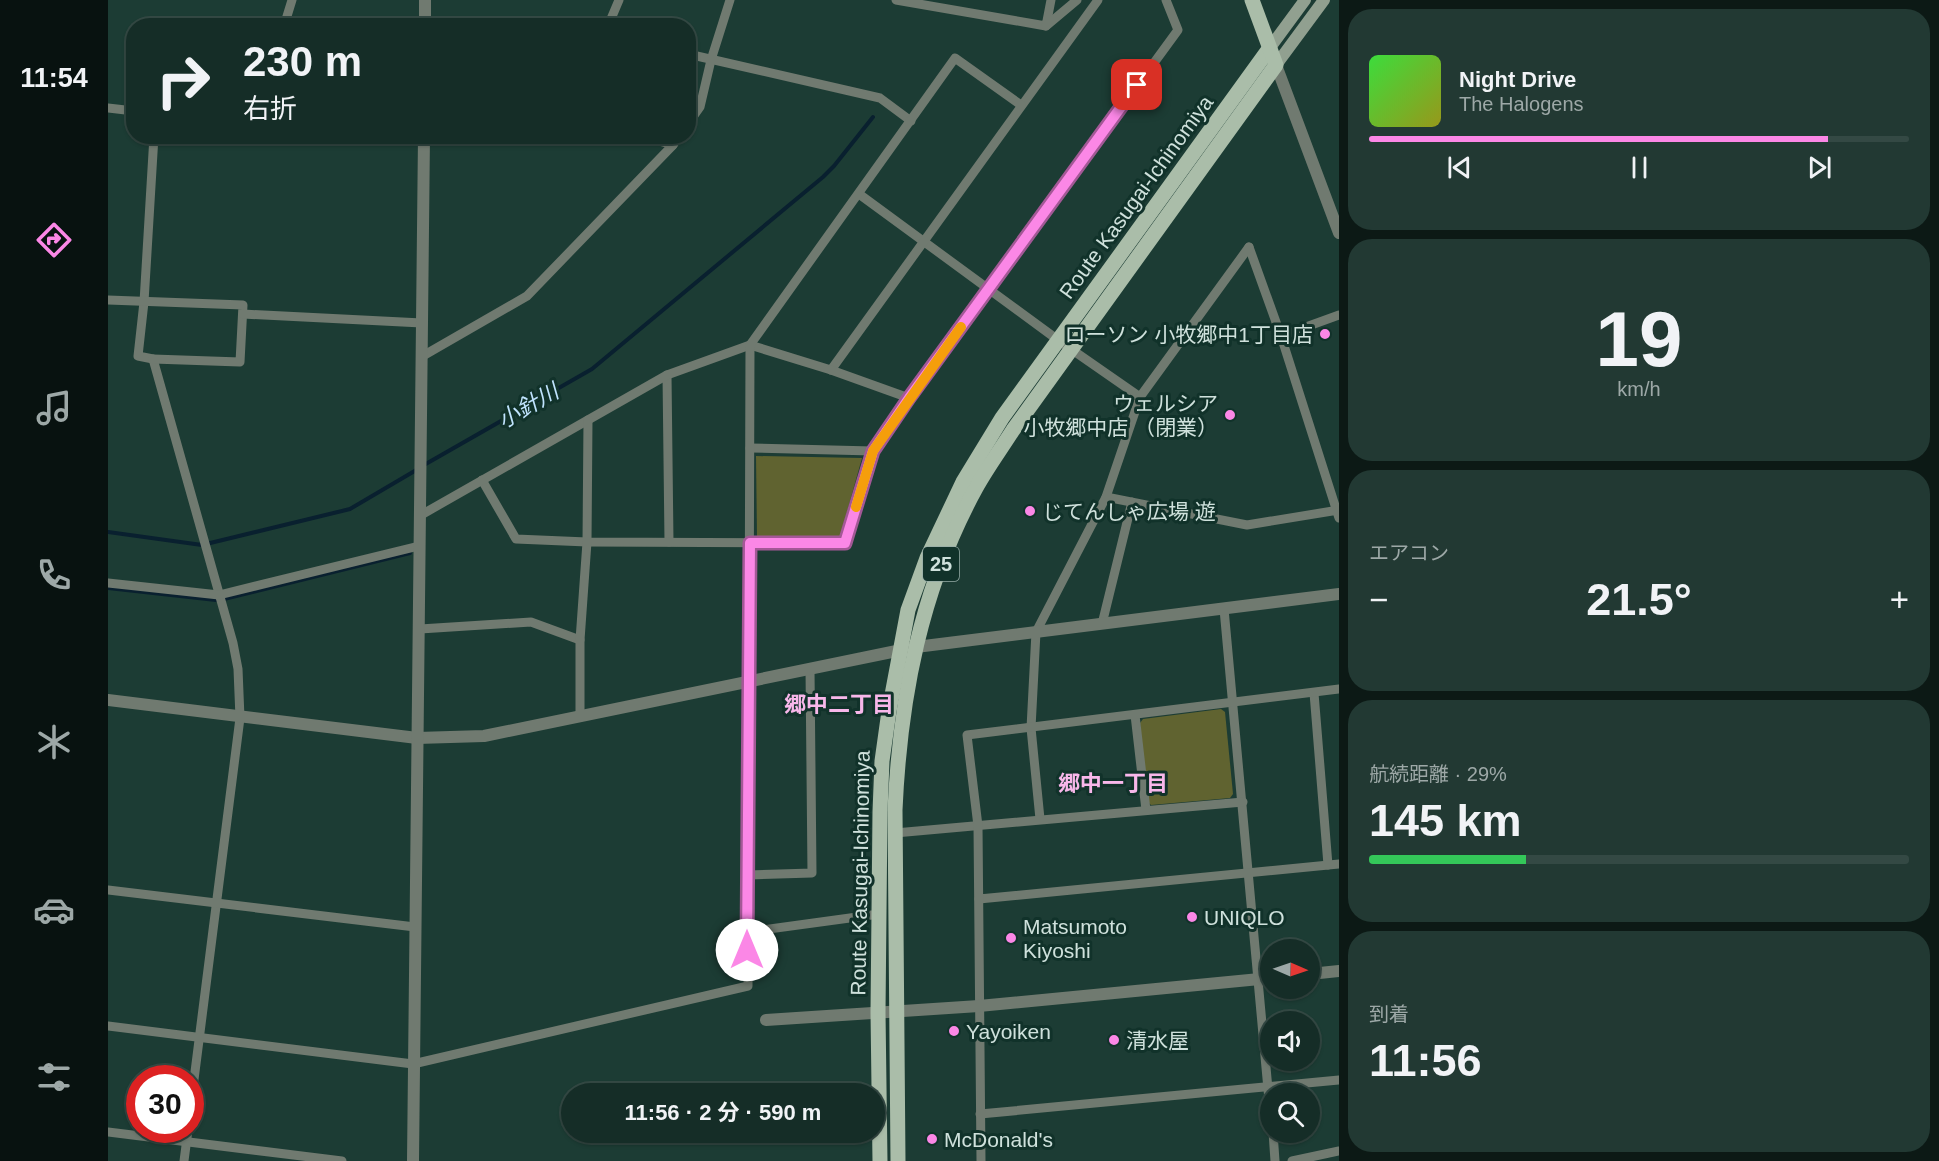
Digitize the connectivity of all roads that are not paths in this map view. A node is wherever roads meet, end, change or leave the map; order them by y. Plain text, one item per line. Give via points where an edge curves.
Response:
1 (292, 0) edge
2 (425, 0) edge
3 (619, 0) edge
4 (730, 0) edge
5 (896, 0) edge
6 (1051, 0) edge
7 (1077, 0) edge
8 (1098, 0) edge
9 (1166, 0) edge
10 (1252, 0) edge
11 (1305, 0) edge
12 (1323, 0) edge
13 (286, 18) edge
14 (425, 18) edge
15 (611, 18) edge
16 (1046, 26) junction
17 (1269, 49) junction
18 (696, 56) edge
19 (711, 60) junction
20 (1276, 65) junction
21 (1021, 105) junction
22 (108, 108) edge
23 (126, 110) edge
24 (696, 113) edge
25 (911, 121) junction
26 (154, 144) edge
27 (424, 144) edge
28 (670, 144) edge
29 (673, 145) joint
30 (859, 194) junction
31 (1339, 233) edge
32 (924, 240) junction
33 (988, 289) junction
34 (108, 300) edge
35 (144, 302) junction
36 (243, 314) junction
37 (1339, 315) edge
38 (422, 323) junction
39 (1281, 336) junction
40 (1058, 340) junction
41 (750, 345) junction
42 (1072, 349) junction
43 (421, 357) junction
44 (153, 359) junction
45 (831, 370) junction
46 (667, 375) junction
47 (1140, 397) junction
48 (909, 398) junction
49 (588, 420) junction
50 (750, 448) junction
51 (873, 451) junction
52 (482, 480) junction
53 (1106, 497) junction
54 (1132, 502) junction
55 (1338, 513) edge
56 (421, 515) junction
57 (587, 542) junction
58 (669, 542) junction
59 (750, 543) junction
60 (419, 546) junction
61 (108, 584) edge
62 (1339, 594) edge
63 (219, 595) junction
64 (1224, 609) junction
65 (1102, 624) junction
66 (420, 629) junction
67 (1036, 632) junction
68 (580, 640) junction
69 (908, 648) junction
70 (810, 669) junction
71 (748, 681) junction
72 (1339, 689) edge
73 (1314, 693) junction
74 (108, 700) edge
75 (1234, 703) junction
76 (1135, 715) junction
77 (580, 716) junction
78 (240, 718) junction
79 (1031, 728) junction
80 (417, 738) junction
81 (1243, 802) junction
82 (1146, 810) junction
83 (1040, 819) junction
84 (978, 826) junction
85 (895, 833) junction
86 (1339, 864) edge
87 (1328, 865) junction
88 (1250, 873) junction
89 (748, 875) junction
90 (108, 890) edge
91 (979, 899) junction
92 (217, 903) junction
93 (879, 914) junction
94 (415, 927) junction
95 (747, 932) junction
96 (1260, 944) edge
97 (1339, 971) edge
98 (1320, 973) edge
99 (1260, 979) edge
100 (1266, 999) edge
101 (979, 1006) junction
102 (878, 1012) junction
103 (896, 1012) junction
104 (766, 1020) dead end
105 (108, 1026) edge
106 (200, 1037) junction
107 (413, 1064) junction
108 (196, 1065) edge
109 (1339, 1080) edge
110 (1268, 1083) edge
111 (1309, 1083) edge
112 (1260, 1088) edge
113 (980, 1114) junction
114 (108, 1132) edge
115 (126, 1134) edge
116 (187, 1143) edge
117 (195, 1143) edge
118 (1274, 1143) edge
119 (1339, 1151) edge
120 (184, 1161) edge
121 (342, 1161) edge
122 (413, 1161) edge
123 (880, 1161) edge
124 (898, 1161) edge
125 (981, 1161) edge
126 (1275, 1161) edge
127 (1292, 1161) edge

1 - 13 street
2 - 14 street
3 - 15 street
4 - 19 street
5 - 16 street
6 - 16 street
7 - 16 street
8 - 21 street
9 - 33 street via 1178,30
10 - 17 main road
11 - 17 main road
12 - 20 main road
17 - 20 main road
17 - 40 main road, Route Kasugai-Ichinomiya / 25
18 - 19 street
19 - 24 street
19 - 25 street via 880,98
20 - 31 street
20 - 42 main road, Route Kasugai-Ichinomiya / 25
21 - 25 street via 955,58
21 - 32 street
22 - 23 street
25 - 30 street
26 - 35 street
27 - 38 street
28 - 29 street
29 - 43 street via 527,296
30 - 32 street
30 - 41 street
32 - 33 street
32 - 45 street
33 - 40 street
33 - 48 street
34 - 35 street
35 - 36 street via 243,305
35 - 44 street via 138,356
36 - 38 street
36 - 44 street via 240,362
37 - 39 street
38 - 43 street
39 - 47 street via 1249,247
39 - 55 street
40 - 42 street
40 - 69 main road, Route Kasugai-Ichinomiya / 25 via 1002,418 963,482 908,610
41 - 45 street
41 - 46 street
41 - 50 street
42 - 47 street
42 - 69 main road, Route Kasugai-Ichinomiya / 25 via 976,488 939,567
43 - 56 street
44 - 63 street
45 - 48 street
46 - 49 street
46 - 58 street
47 - 53 street
48 - 51 street
49 - 52 street
49 - 57 street
50 - 51 street
50 - 59 street
51 - 59 street via 845,543
52 - 56 street
52 - 57 street via 516,539
53 - 54 street
53 - 67 street
54 - 55 street via 1247,525
54 - 65 street
56 - 60 street
57 - 58 street
57 - 68 street
58 - 59 street
59 - 71 street
60 - 63 street
60 - 66 street
61 - 63 street
62 - 64 street
63 - 78 street via 236,660
64 - 65 street
64 - 75 street
65 - 67 street
66 - 68 street via 531,622
66 - 80 street
67 - 69 street
67 - 79 street
68 - 77 street
69 - 70 street
69 - 85 main road, Route Kasugai-Ichinomiya / 25
69 - 93 main road, Route Kasugai-Ichinomiya / 25 via 882,761
70 - 71 street
70 - 89 street via 812,873
71 - 77 street
71 - 89 street
72 - 73 street
73 - 75 street
73 - 87 street
74 - 78 street
75 - 76 street
75 - 81 street
76 - 79 street
76 - 82 street
77 - 80 street via 484,736
78 - 80 street
78 - 92 street
79 - 83 street
79 - 84 street via 967,735
80 - 94 street
81 - 82 street
81 - 88 street
82 - 83 street
83 - 84 street
84 - 85 street
84 - 91 street
85 - 103 main road, Route Kasugai-Ichinomiya / 25
86 - 87 street
87 - 88 street
88 - 91 street
88 - 96 street
89 - 95 street
90 - 92 street
91 - 101 street
92 - 94 street
92 - 106 street
93 - 95 street
93 - 102 main road, Route Kasugai-Ichinomiya / 25
94 - 107 street
95 - 107 street via 748,986
97 - 98 street
99 - 101 street
100 - 110 street
101 - 103 street
101 - 113 street
102 - 103 street
102 - 104 street
102 - 123 main road, Route Kasugai-Ichinomiya / 25
103 - 124 main road, Route Kasugai-Ichinomiya / 25
105 - 106 street
106 - 107 street
106 - 108 street
107 - 122 street
109 - 111 street
112 - 113 street
113 - 125 street
114 - 115 street
116 - 120 street
117 - 121 street
118 - 126 street
119 - 127 street

